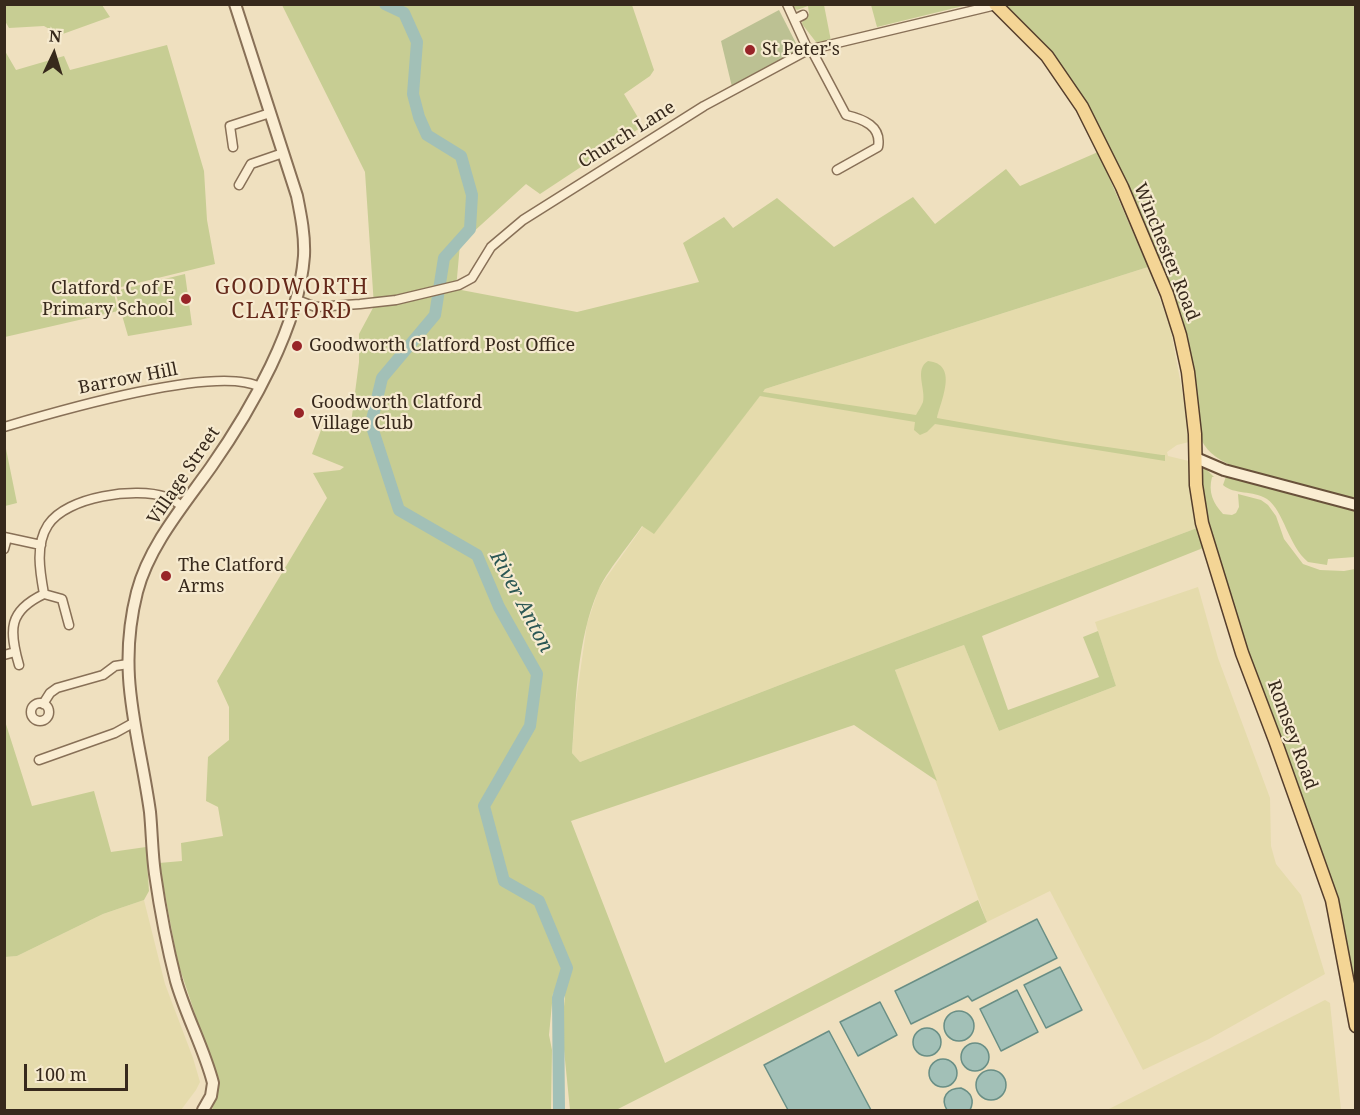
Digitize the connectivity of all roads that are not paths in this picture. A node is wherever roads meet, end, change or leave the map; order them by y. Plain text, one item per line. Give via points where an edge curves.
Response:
1 (235, 4) edge
2 (787, 4) edge
3 (995, 5) edge
4 (810, 50) junction
5 (270, 112) junction
6 (233, 147) dead end
7 (283, 153) junction
8 (837, 170) dead end
9 (239, 185) dead end
10 (297, 300) junction
11 (260, 387) junction
12 (4, 427) edge
13 (1196, 458) junction
14 (1356, 505) edge
15 (182, 506) junction
16 (6, 537) edge
17 (41, 545) junction
18 (4, 549) edge
19 (44, 594) junction
20 (64, 619) dead end
21 (15, 652) junction
22 (4, 655) edge
23 (128, 664) junction
24 (19, 665) dead end
25 (44, 704) dead end
26 (133, 723) junction
27 (39, 760) dead end
28 (1356, 1026) edge
29 (203, 1110) edge

1 - 5 street, Village Street
2 - 4 street via 799,17
3 - 4 street, Church Lane
3 - 13 main road, Winchester Road via 1057,69 1092,124 1122,187 1180,335 1194,416
4 - 8 street via 846,115 873,126 880,138 878,147
4 - 10 street, Church Lane via 704,106 523,220 491,247 472,278 459,285 396,300 338,306 316,307
5 - 6 street via 230,126
5 - 7 street, Village Street
7 - 9 street via 251,164
7 - 10 street, Village Street via 303,225 304,257
10 - 11 street, Village Street
11 - 12 street, Barrow Hill via 246,381 201,382 68,408
11 - 15 street, Village Street
13 - 14 street via 1233,473
13 - 28 main road, Romsey Road via 1202,524 1242,653 1332,900
15 - 17 street via 159,495 92,498 56,517 48,525
15 - 23 street, Village Street via 139,583
16 - 17 street
16 - 18 street
17 - 19 street
19 - 20 street via 63,600
19 - 21 street via 22,607 16,616 12,627
21 - 22 street
21 - 24 street
23 - 25 street via 57,688
23 - 26 street, Village Street
26 - 27 street
26 - 29 street, Village Street via 150,811 155,875 177,981 213,1083

